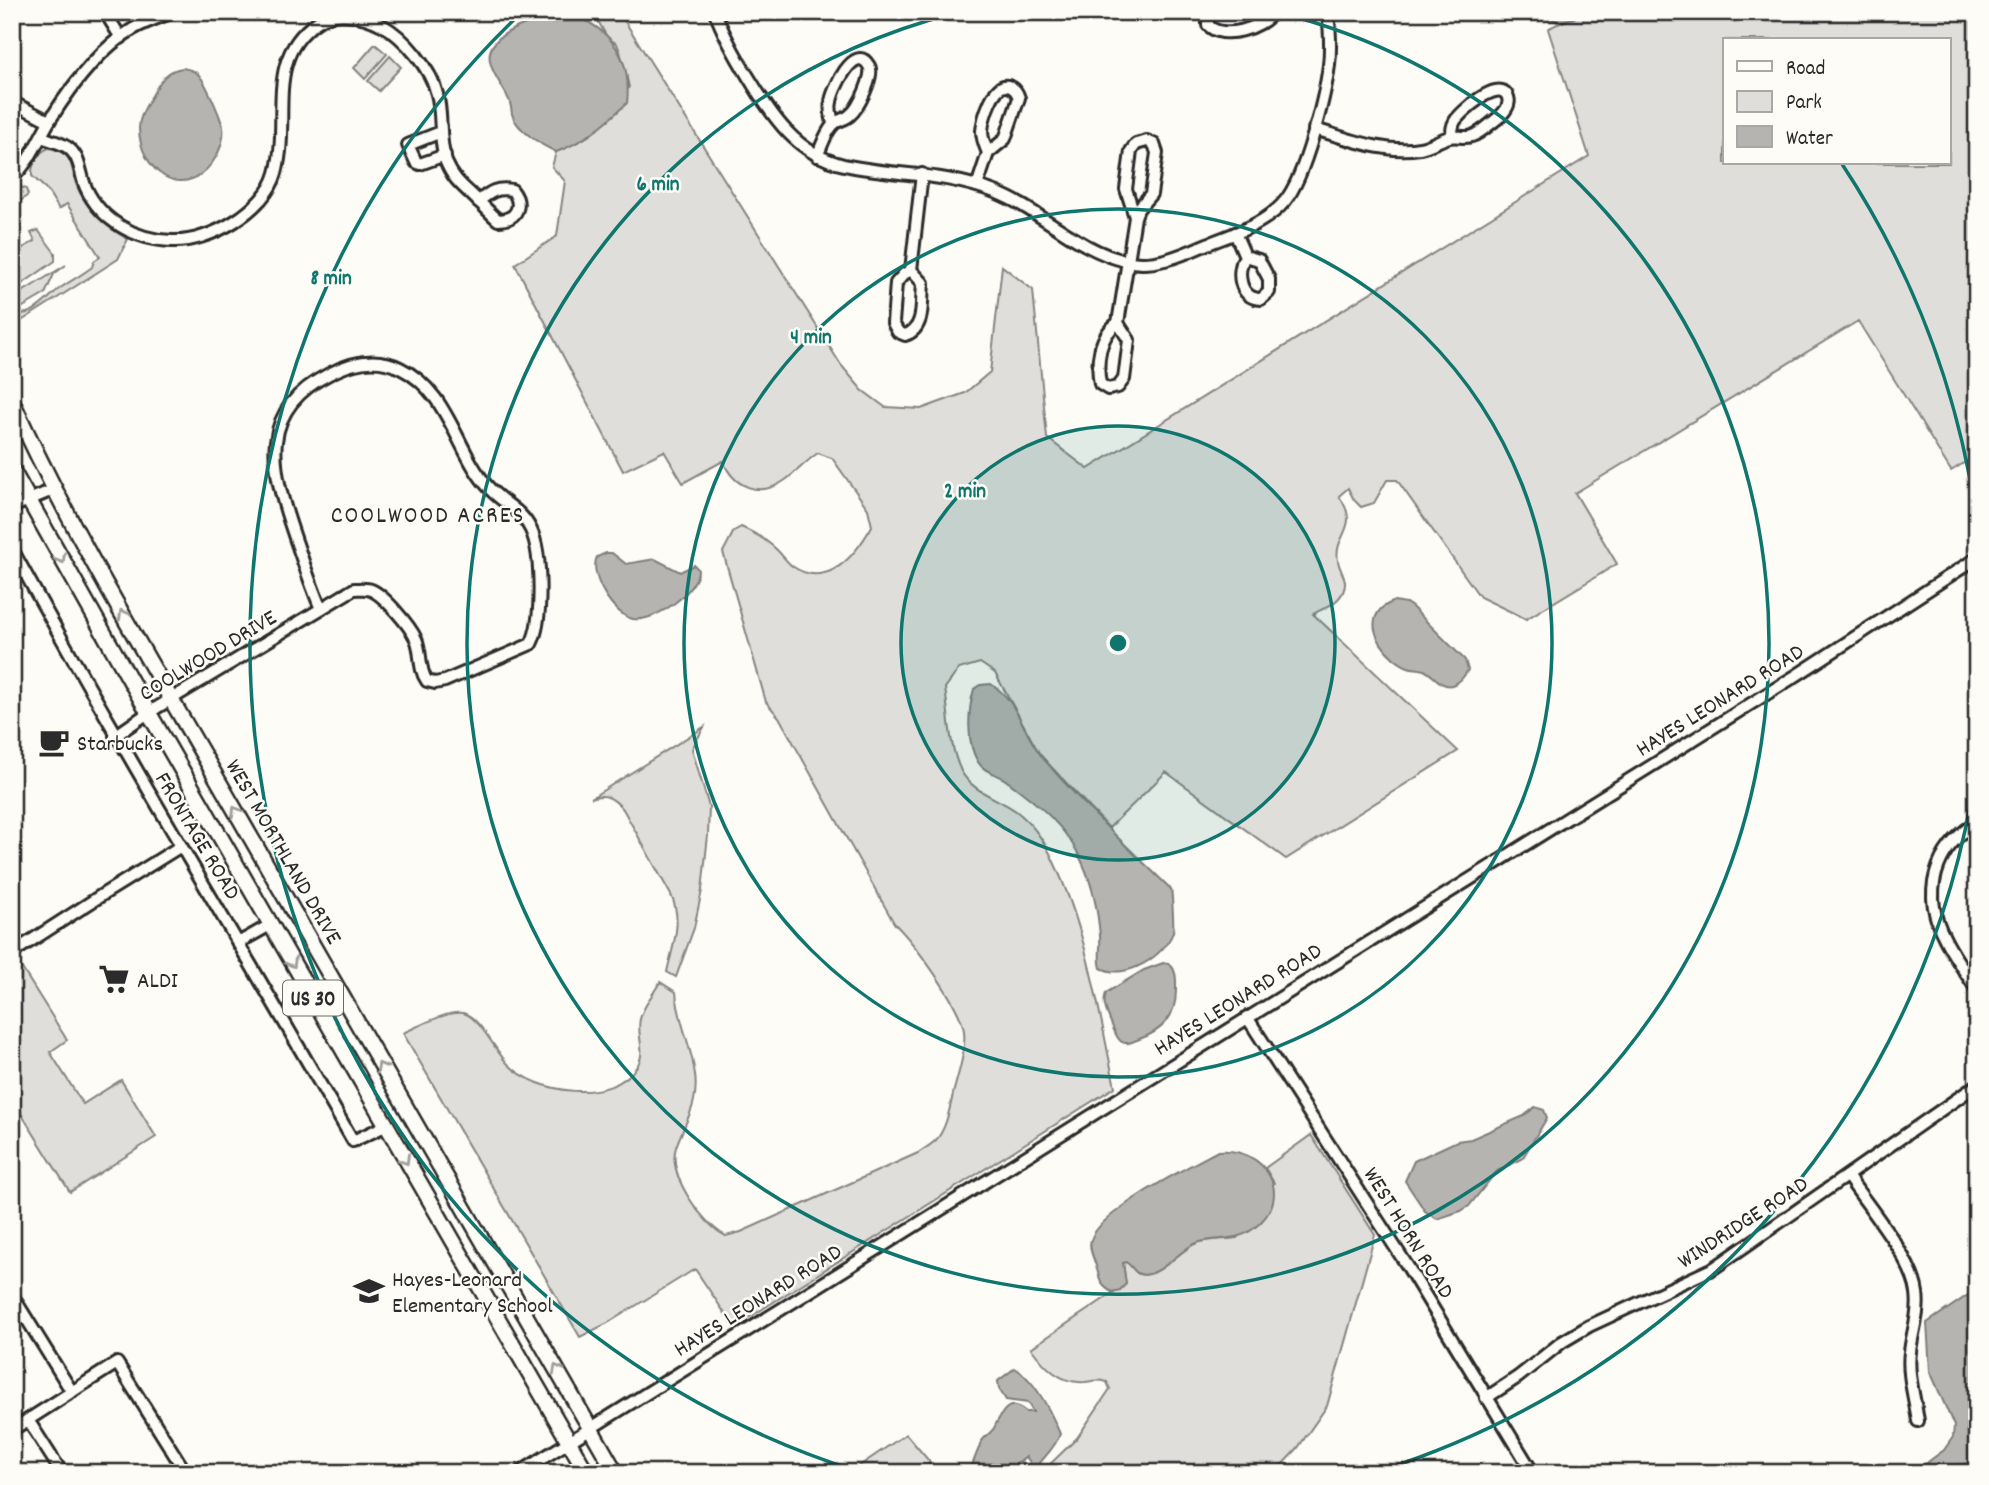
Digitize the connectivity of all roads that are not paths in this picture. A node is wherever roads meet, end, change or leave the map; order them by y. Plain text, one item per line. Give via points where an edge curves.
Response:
1 (105, 12) edge
2 (173, 12) edge
3 (715, 12) edge
4 (1211, 12) edge
5 (1273, 12) edge
6 (1328, 12) edge
7 (324, 14) edge
8 (121, 38) junction
9 (12, 102) edge
10 (49, 121) junction
11 (833, 124) junction
12 (1314, 129) junction
13 (441, 132) junction
14 (1452, 136) junction
15 (42, 137) junction
16 (988, 153) junction
17 (445, 155) junction
18 (817, 156) junction
19 (922, 174) junction
20 (12, 178) edge
21 (977, 186) junction
22 (479, 201) dead end
23 (1135, 217) junction
24 (1235, 233) junction
25 (1245, 256) dead end
26 (1128, 262) junction
27 (911, 270) junction
28 (1118, 323) junction
29 (12, 401) edge
30 (12, 470) edge
31 (55, 489) junction
32 (27, 500) junction
33 (12, 507) edge
34 (12, 549) edge
35 (1977, 558) edge
36 (321, 609) junction
37 (172, 699) junction
38 (148, 713) junction
39 (115, 736) junction
40 (1977, 822) edge
41 (181, 846) junction
42 (270, 925) junction
43 (239, 943) junction
44 (12, 953) edge
45 (1977, 990) edge
46 (1247, 1017) junction
47 (1977, 1085) edge
48 (385, 1126) junction
49 (1848, 1177) junction
50 (12, 1295) edge
51 (72, 1392) junction
52 (1486, 1398) junction
53 (29, 1420) junction
54 (1918, 1422) dead end
55 (591, 1428) junction
56 (12, 1430) edge
57 (569, 1442) junction
58 (62, 1473) edge
59 (186, 1473) edge
60 (519, 1473) edge
61 (587, 1473) edge
62 (616, 1473) edge
63 (1533, 1473) edge

1 - 8 street
2 - 8 street
3 - 18 street via 778,123
4 - 5 street via 1208,25 1222,33 1266,22
6 - 12 street via 1329,68
7 - 13 street via 355,15 383,25 410,47 437,93
7 - 15 street via 289,50 276,175 262,199 243,218 220,229 173,242 130,232 94,203 68,147
8 - 10 street via 77,81
9 - 10 street
10 - 15 street
11 - 11 street via 850,115 868,84 871,70 862,60 847,66 832,96
11 - 18 street
12 - 14 street via 1391,149 1421,148
12 - 24 street via 1298,180 1285,202 1265,219
13 - 17 street
13 - 17 street via 408,145 420,164
14 - 14 street via 1471,137 1504,113 1508,106 1505,92 1493,90 1469,108 1454,123
15 - 20 street
16 - 16 street via 1009,132 1019,98 1011,87 993,93 982,131
16 - 21 street
17 - 22 street via 460,187
18 - 19 street via 855,167
19 - 21 street
19 - 27 street
21 - 26 street via 1015,202 1098,252
23 - 23 street via 1151,194 1157,153 1147,141 1131,151 1126,189
23 - 26 street
24 - 25 street
24 - 26 street via 1169,259
26 - 28 street
27 - 27 street via 896,283 893,323 905,335 919,326 923,283
28 - 28 street via 1107,331 1102,343 1098,377 1108,389 1118,387 1124,379 1129,340
29 - 31 highway, WEST MORTHLAND DRIVE / US 30
30 - 32 highway, US 30
31 - 32 street
37 -> 31 highway, WEST MORTHLAND DRIVE / US 30
32 - 33 street
32 -> 38 highway, US 30
34 - 39 street, FRONTAGE ROAD
35 - 46 street, HAYES LEONARD ROAD
36 - 36 street, COOLWOOD DRIVE via 354,589 379,595 415,638 422,674 435,683 522,650 531,644 537,628 539,582 531,528 489,488 431,392 409,372 385,362 353,364 325,376 288,407 278,428 277,483
36 - 37 street, COOLWOOD DRIVE
37 - 38 street, COOLWOOD DRIVE
55 -> 37 highway, WEST MORTHLAND DRIVE / US 30
38 - 39 street, COOLWOOD DRIVE
38 - 42 highway, US 30
39 - 41 street, FRONTAGE ROAD
40 - 45 street via 1948,846 1933,887 1936,917 1945,939
41 - 43 street, FRONTAGE ROAD
41 - 44 street
42 - 43 street
42 -> 48 highway, US 30
43 - 48 street, FRONTAGE ROAD via 353,1141
46 - 52 street, WEST HORN ROAD via 1408,1267
46 - 55 street, HAYES LEONARD ROAD
47 - 49 street, WINDRIDGE ROAD
48 -> 57 highway, US 30
49 - 52 street, WINDRIDGE ROAD via 1714,1268 1615,1312 1562,1342
49 - 54 street via 1913,1275 1917,1317 1910,1370
50 - 51 street
51 - 53 street
51 - 59 street via 117,1363
52 - 63 street, WEST HORN ROAD
53 - 56 street
53 - 58 street
55 - 57 street, HAYES LEONARD ROAD
55 - 62 highway, US 30
57 - 60 street, HAYES LEONARD ROAD
57 - 61 highway, US 30

